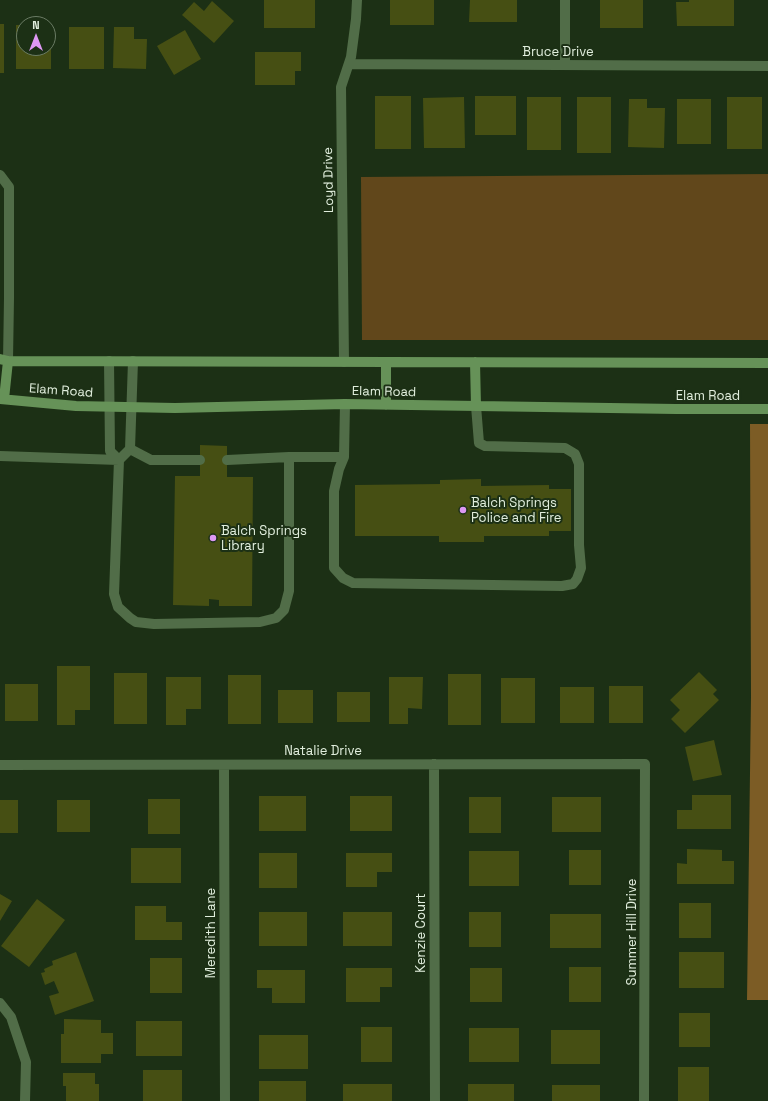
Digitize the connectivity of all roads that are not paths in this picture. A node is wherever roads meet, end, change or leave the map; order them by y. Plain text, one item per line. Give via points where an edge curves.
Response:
1 (357, 0) edge
2 (565, 0) edge
3 (349, 64) junction
4 (565, 65) junction
5 (768, 66) edge
6 (0, 175) edge
7 (4, 308) edge
8 (4, 360) edge
9 (109, 361) junction
10 (133, 361) junction
11 (344, 362) junction
12 (386, 362) junction
13 (475, 362) junction
14 (768, 363) edge
15 (2, 399) edge
16 (345, 404) junction
17 (386, 405) junction
18 (476, 406) junction
19 (110, 407) junction
20 (132, 407) junction
21 (768, 409) edge
22 (130, 449) junction
23 (0, 456) edge
24 (289, 457) junction
25 (344, 457) junction
26 (119, 460) junction
27 (200, 460) dead end
28 (227, 460) dead end
29 (434, 764) junction
30 (645, 764) joint
31 (0, 765) edge
32 (224, 765) junction
33 (0, 1003) edge
34 (25, 1101) edge
35 (224, 1101) edge
36 (435, 1101) edge
37 (644, 1101) edge

1 - 3 street, Loyd Drive
2 - 4 street
3 - 4 street, Bruce Drive
3 - 11 street, Loyd Drive via 341,87
4 - 5 street, Bruce Drive
6 - 7 street via 9,187
7 - 8 street
8 - 9 main road
8 - 15 main road
9 - 10 main road
9 - 19 street
10 - 11 main road
10 - 20 street
11 - 12 main road
12 - 13 main road
12 - 17 main road
13 - 14 main road
13 - 18 main road
15 - 19 main road, Elam Road
16 - 17 main road, Elam Road
16 - 20 main road, Elam Road
16 - 25 street
17 - 18 main road, Elam Road
18 - 21 main road, Elam Road
18 - 25 street via 479,443 485,446 564,448 575,454 579,464 581,568 573,584 562,586 353,583 343,578 334,568 334,491
19 - 20 main road, Elam Road
19 - 26 street via 110,451
20 - 22 street
22 - 26 street
22 - 27 street via 151,460
23 - 26 street
24 - 25 street
24 - 26 street via 289,590 284,610 276,618 260,622 154,624 136,622 130,618 118,607 114,594
24 - 28 street
29 - 30 street, Natalie Drive
29 - 32 street, Natalie Drive
29 - 36 street, Kenzie Court
30 - 37 street, Summer Hill Drive
31 - 32 street, Natalie Drive
32 - 35 street, Meredith Lane
33 - 34 street via 11,1017 26,1062

